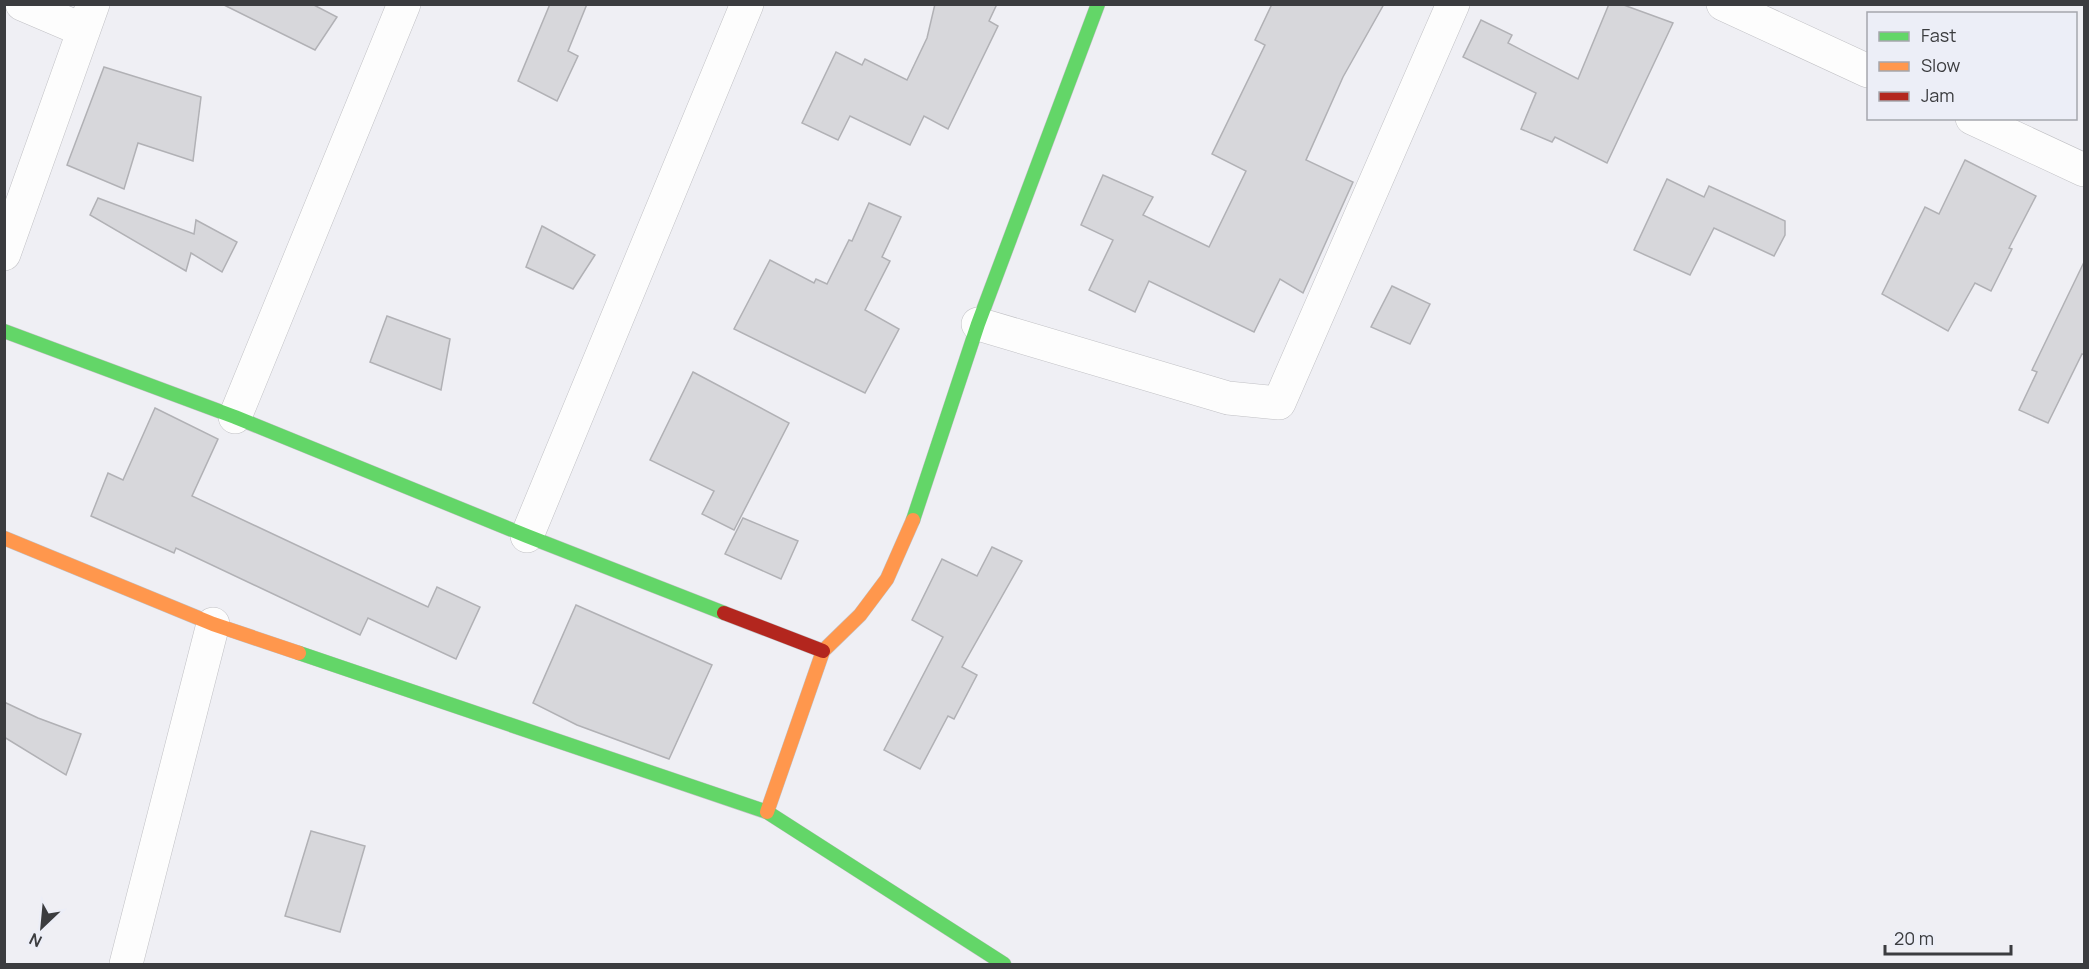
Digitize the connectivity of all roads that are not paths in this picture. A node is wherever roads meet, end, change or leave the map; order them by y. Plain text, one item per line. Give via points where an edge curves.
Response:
1 (22, 4) edge
2 (404, 4) edge
3 (747, 4) edge
4 (1098, 4) edge
5 (1453, 4) edge
6 (1723, 4) edge
7 (88, 17) edge
8 (1867, 70) edge
9 (1976, 120) edge
10 (2085, 170) edge
11 (4, 254) edge
12 (978, 324) junction
13 (4, 331) edge
14 (235, 417) junction
15 (527, 536) junction
16 (4, 538) edge
17 (213, 624) junction
18 (823, 651) junction
19 (767, 812) junction
20 (126, 964) edge
21 (1004, 964) edge

1 - 7 street
2 - 14 street
3 - 15 street
4 - 12 street
5 - 12 street via 1279,403 1228,398
6 - 8 street
7 - 11 street
9 - 10 street
12 - 18 street via 911,526 887,579 860,615
13 - 14 street
14 - 15 street
15 - 18 street
16 - 17 street
17 - 19 street
17 - 20 street
18 - 19 street
19 - 21 street

